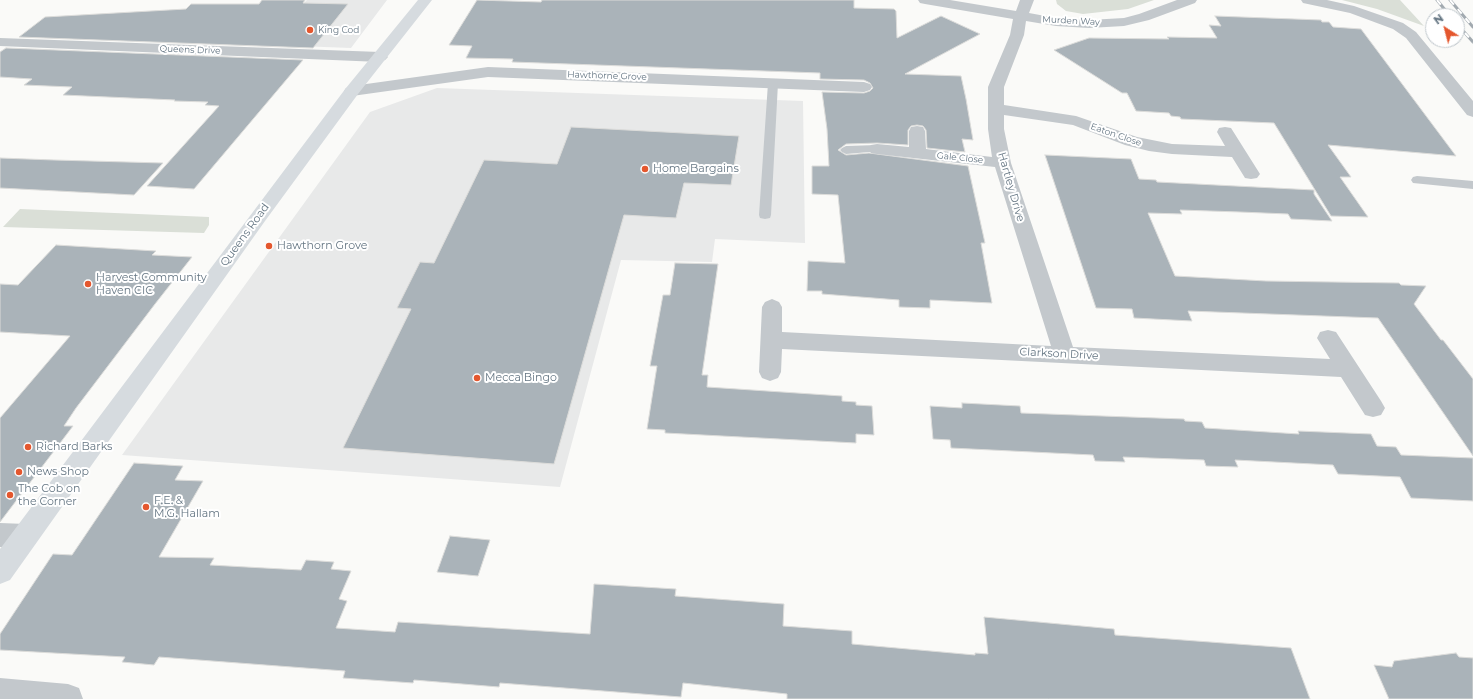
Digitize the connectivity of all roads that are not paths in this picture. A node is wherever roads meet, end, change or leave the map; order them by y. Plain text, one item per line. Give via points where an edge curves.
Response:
1 (425, 0) edge
2 (925, 0) edge
3 (1027, 0) edge
4 (1190, 0) edge
5 (1308, 0) edge
6 (1020, 17) junction
7 (0, 42) edge
8 (380, 57) junction
9 (773, 83) junction
10 (864, 87) dead end
11 (352, 91) junction
12 (995, 109) junction
13 (1473, 112) edge
14 (917, 131) dead end
15 (1225, 132) dead end
16 (877, 149) joint
17 (846, 150) dead end
18 (1238, 152) junction
19 (918, 154) junction
20 (1002, 163) junction
21 (1251, 174) dead end
22 (1417, 180) dead end
23 (1473, 185) edge
24 (765, 215) dead end
25 (772, 307) dead end
26 (1328, 338) dead end
27 (771, 340) junction
28 (1064, 355) junction
29 (1348, 370) junction
30 (770, 372) dead end
31 (1373, 408) dead end
32 (0, 535) edge
33 (26, 536) junction
34 (0, 571) edge
35 (0, 693) edge
36 (68, 699) edge

1 - 8 main road, Queens Road
2 - 6 street, Murden Way
3 - 6 street, Hartley Drive
4 - 6 street, Murden Way via 1124,22 1089,24
5 - 13 street via 1354,10 1398,26 1411,35
6 - 12 street, Hartley Drive via 1017,35 996,87
7 - 8 street, Queens Drive
8 - 11 main road, Queens Road
9 - 10 street, Hawthorne Grove
9 - 11 street, Hawthorne Grove via 488,72
9 - 24 lane
11 - 33 main road, Queens Road
12 - 18 street, Eaton Close via 1076,121 1149,146 1172,150
12 - 20 street, Hartley Drive
14 - 19 street
15 - 18 street
16 - 17 lane
16 - 19 street, Gale Close
18 - 21 street
19 - 20 street, Gale Close
20 - 28 street, Hartley Drive
22 - 23 lane
25 - 27 street
26 - 29 street
27 - 28 street, Clarkson Drive
27 - 30 street
28 - 29 street, Clarkson Drive
29 - 31 street
32 - 33 street
33 - 34 main road, Queens Road
35 - 36 street

